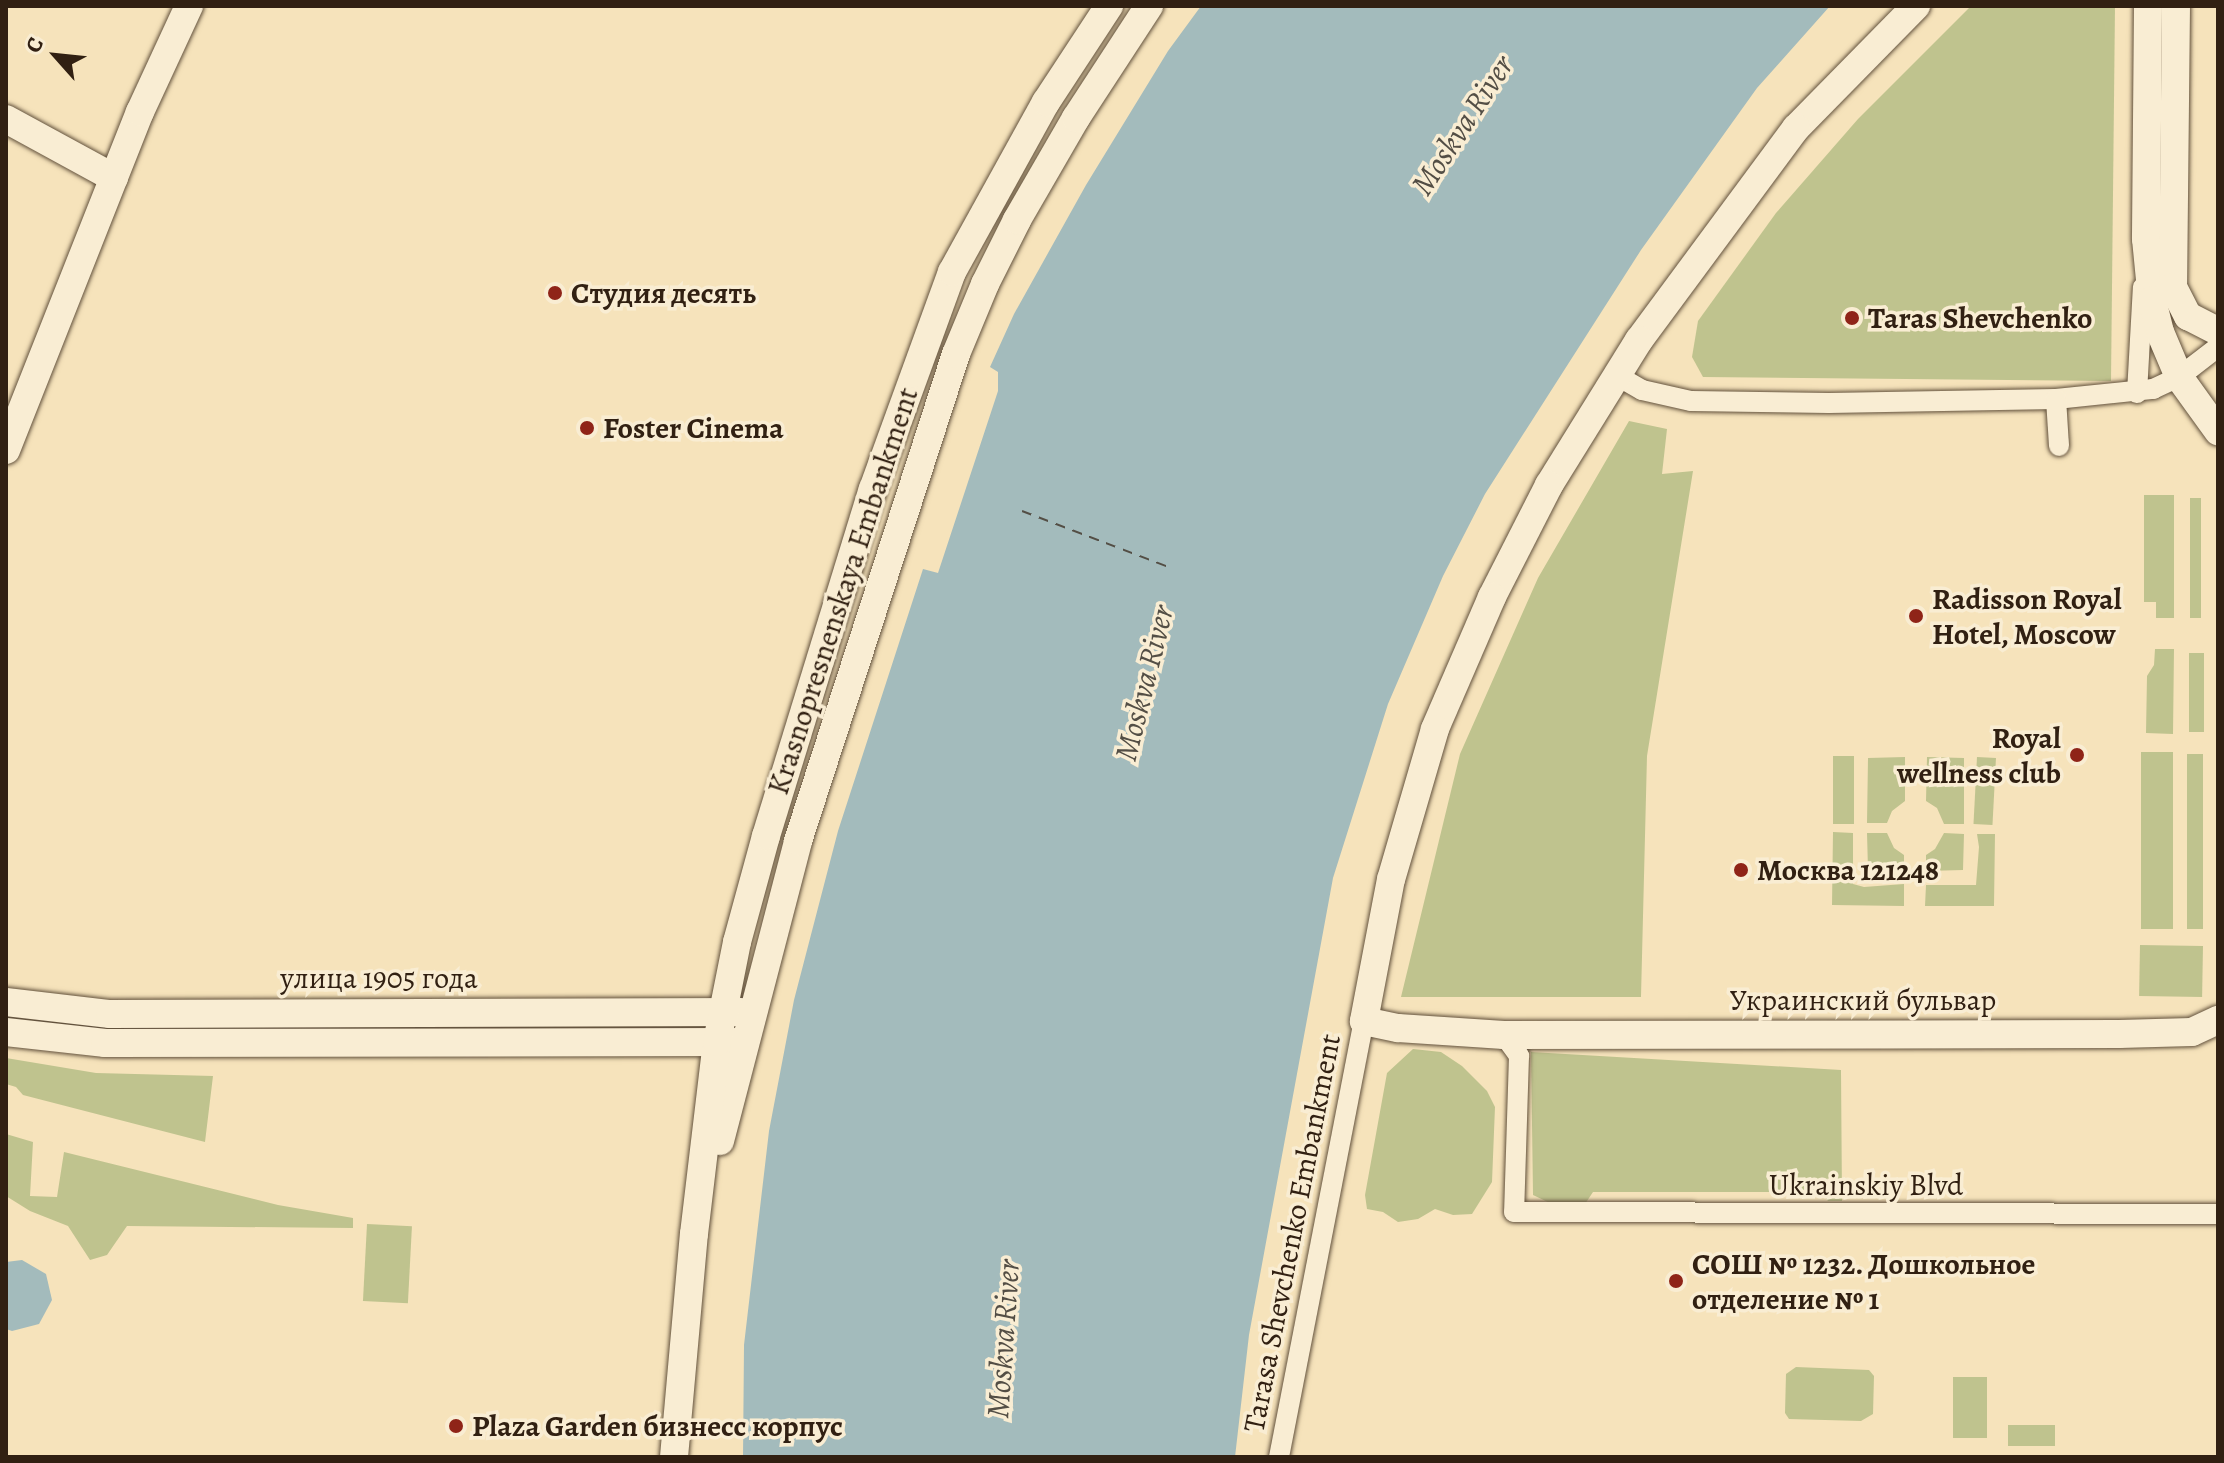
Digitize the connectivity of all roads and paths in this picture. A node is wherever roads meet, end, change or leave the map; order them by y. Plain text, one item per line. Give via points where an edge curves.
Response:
1 (189, 6) edge
2 (1109, 6) edge
3 (1149, 6) edge
4 (1916, 6) edge
5 (2148, 6) edge
6 (2176, 6) edge
7 (6, 119) edge
8 (114, 178) junction
9 (2146, 239) junction
10 (2218, 331) edge
11 (2218, 347) edge
12 (1616, 375) junction
13 (2179, 377) junction
14 (2137, 393) junction
15 (2056, 399) junction
16 (2218, 431) edge
17 (2059, 446) dead end
18 (6, 450) edge
19 (6, 1002) edge
20 (723, 1012) junction
21 (754, 1012) junction
22 (2218, 1020) edge
23 (1364, 1021) junction
24 (6, 1032) edge
25 (1504, 1035) junction
26 (717, 1042) junction
27 (747, 1042) junction
28 (2218, 1214) edge
29 (694, 1234) junction
30 (674, 1457) edge
31 (1279, 1457) edge

1 - 8 main road
2 - 20 main road, Krasnopresnenskaya Embankment via 986,206 952,272 925,342 873,489 766,836
3 - 21 main road, Krasnopresnenskaya Embankment via 1017,220 956,354 798,841
4 - 12 main road via 1796,128
5 - 9 main road
6 - 10 main road via 2173,287 2188,316
7 - 8 main road
8 - 18 main road
9 - 13 main road via 2152,300
9 - 14 street
11 - 13 street
12 - 15 street via 1642,390 1691,401
12 - 23 main road via 1542,499 1435,729 1391,879
13 - 14 street
13 - 16 main road
14 - 15 street
15 - 17 street
19 - 20 main road, улица 1905 года via 110,1014
20 - 21 main road, улица 1905 года
20 - 26 main road, Krasnopresnenskaya Embankment
21 - 27 main road, Krasnopresnenskaya Embankment
22 - 25 main road, Украинский бульвар via 2192,1032 2119,1034
23 - 25 main road, Украинский бульвар
23 - 31 street, Tarasa Shevchenko Embankment
24 - 26 main road via 105,1043
25 - 28 street, Ukrainskiy Blvd via 1519,1056 1514,1212
26 - 27 main road
26 - 29 main road, Krasnopresnenskaya Embankment
27 - 29 main road, Krasnopresnenskaya Embankment
29 - 30 main road, Krasnopresnenskaya Embankment

